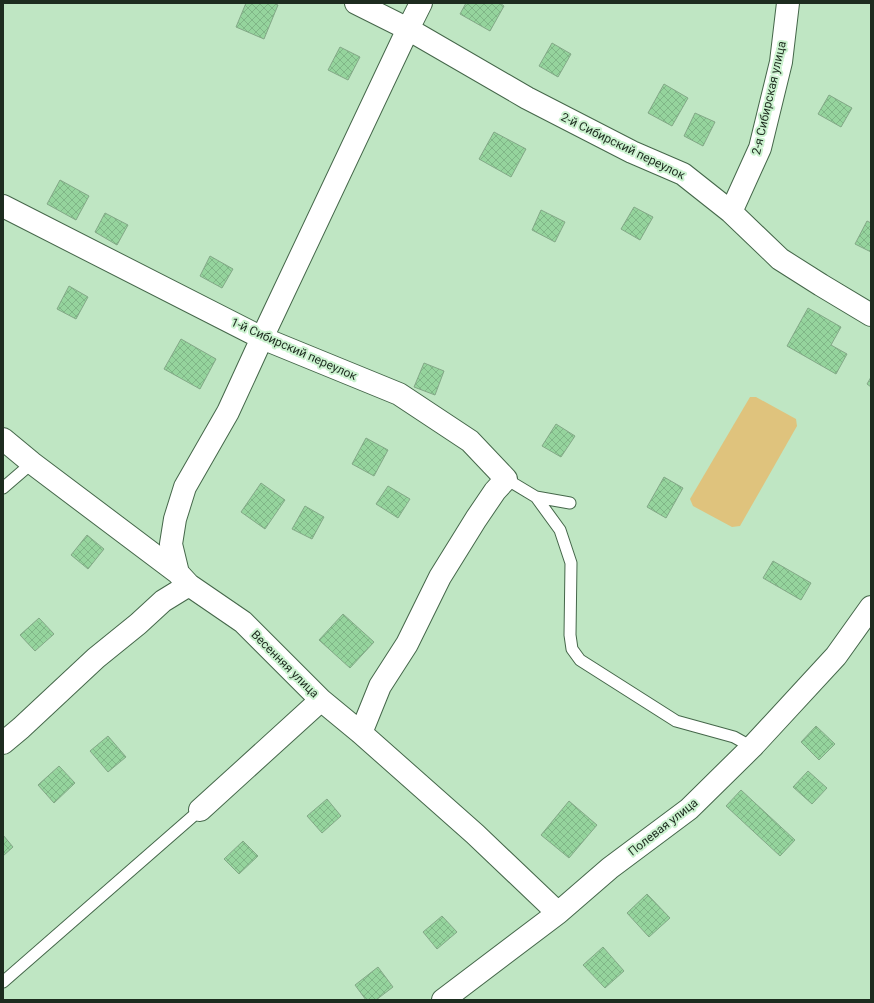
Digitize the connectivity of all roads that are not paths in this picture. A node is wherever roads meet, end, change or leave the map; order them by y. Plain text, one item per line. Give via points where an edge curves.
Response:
1 (356, 3) edge
2 (422, 3) edge
3 (788, 3) edge
4 (408, 29) junction
5 (3, 206) edge
6 (731, 212) junction
7 (871, 316) edge
8 (262, 338) junction
9 (3, 439) edge
10 (32, 463) junction
11 (506, 479) junction
12 (3, 488) edge
13 (536, 497) junction
14 (570, 503) dead end
15 (183, 579) junction
16 (871, 607) edge
17 (321, 700) junction
18 (361, 733) junction
19 (3, 743) edge
20 (752, 747) junction
21 (200, 810) joint
22 (558, 913) junction
23 (3, 982) edge
24 (443, 1000) edge

1 - 4 street, 2-й Сибирский переулок
2 - 4 street
3 - 6 street, 2-я Сибирская улица via 781,62 760,148
4 - 6 street, 2-й Сибирский переулок via 527,98 632,152 683,174
4 - 8 street
5 - 8 street, 1-й Сибирский переулок
6 - 7 street, 2-й Сибирский переулок via 780,259
8 - 11 street, 1-й Сибирский переулок via 399,394 470,441
8 - 15 street via 228,412 185,487 175,519 171,544
9 - 10 street, Весенняя улица
10 - 12 lane
10 - 15 street, Весенняя улица
11 - 13 lane
11 - 18 street via 483,508 440,577 407,644 380,686
13 - 14 lane
13 - 20 lane via 560,530 571,563 570,635 572,649 580,660 676,721 734,737
15 - 17 street, Весенняя улица via 243,622
15 - 19 street via 138,624 96,658
16 - 20 street, Полевая улица via 836,656
17 - 18 street, Весенняя улица
17 - 21 street
18 - 22 street, Весенняя улица via 475,834
20 - 22 street, Полевая улица via 689,809 610,868
21 - 23 lane
22 - 24 street, Полевая улица

